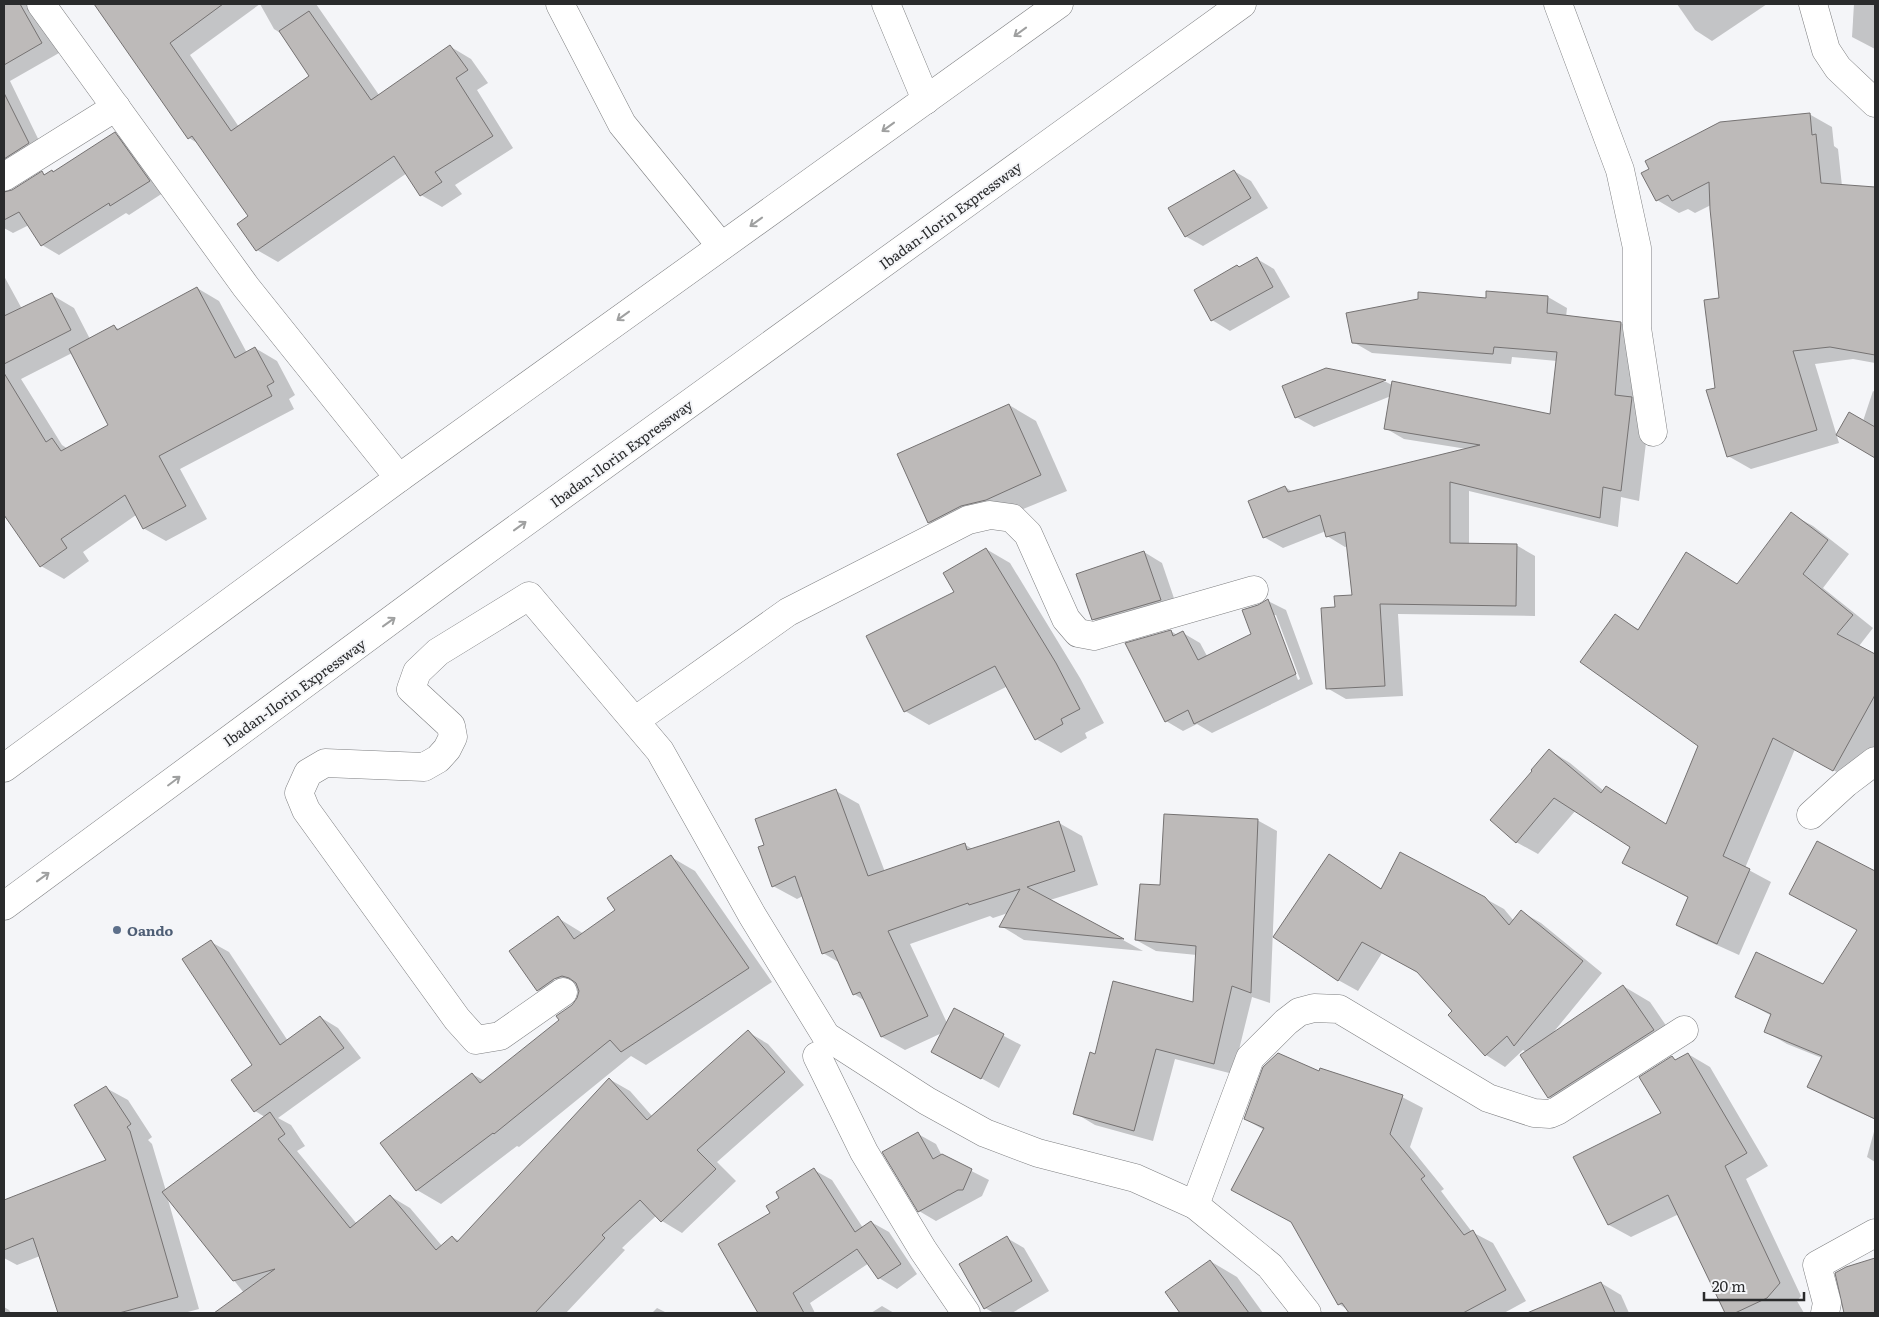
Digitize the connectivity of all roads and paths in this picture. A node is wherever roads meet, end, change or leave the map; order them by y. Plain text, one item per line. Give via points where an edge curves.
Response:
1 (41, 4) edge
2 (560, 4) edge
3 (886, 4) edge
4 (1059, 4) edge
5 (1242, 4) edge
6 (1558, 4) edge
7 (1813, 4) edge
8 (926, 100) junction
9 (1875, 103) edge
10 (116, 108) junction
11 (4, 177) edge
12 (721, 246) junction
13 (1653, 432) dead end
14 (399, 478) junction
15 (1254, 590) dead end
16 (636, 720) junction
17 (1875, 761) edge
18 (4, 768) edge
19 (1810, 815) dead end
20 (4, 906) edge
21 (563, 992) dead end
22 (1684, 1030) dead end
23 (817, 1056) dead end
24 (1195, 1205) junction
25 (1875, 1234) edge
26 (966, 1313) edge
27 (1307, 1313) edge
28 (1825, 1313) edge

1 - 10 main road
2 - 12 main road via 622,124
3 - 8 main road
4 -> 8 main road
20 -> 5 main road, Ibadan-Ilorin Expressway via 448,578
6 - 13 main road via 1620,170 1636,248 1637,328
7 - 9 main road via 1826,50 1838,68
8 -> 12 main road
10 - 11 main road
10 - 14 main road via 246,287
12 -> 14 main road
14 - 18 main road
15 - 16 main road via 1094,636 1078,632 1066,619 1028,534 1012,518 990,515 968,520 788,612
16 - 21 main road via 529,596 438,652 417,672 411,688 452,726 453,737 438,759 424,767 325,764 308,773 298,793 306,810 457,1020 476,1040 500,1036
16 - 24 main road via 660,751 752,915 826,1036 927,1101 985,1133 1038,1154 1135,1178
17 - 19 main road
22 - 24 main road via 1557,1111 1545,1114 1488,1098 1339,1009 1314,1008 1299,1012 1250,1058
23 - 26 main road via 864,1152 923,1250
24 - 27 main road via 1270,1266
25 - 28 main road via 1817,1265 1827,1303

